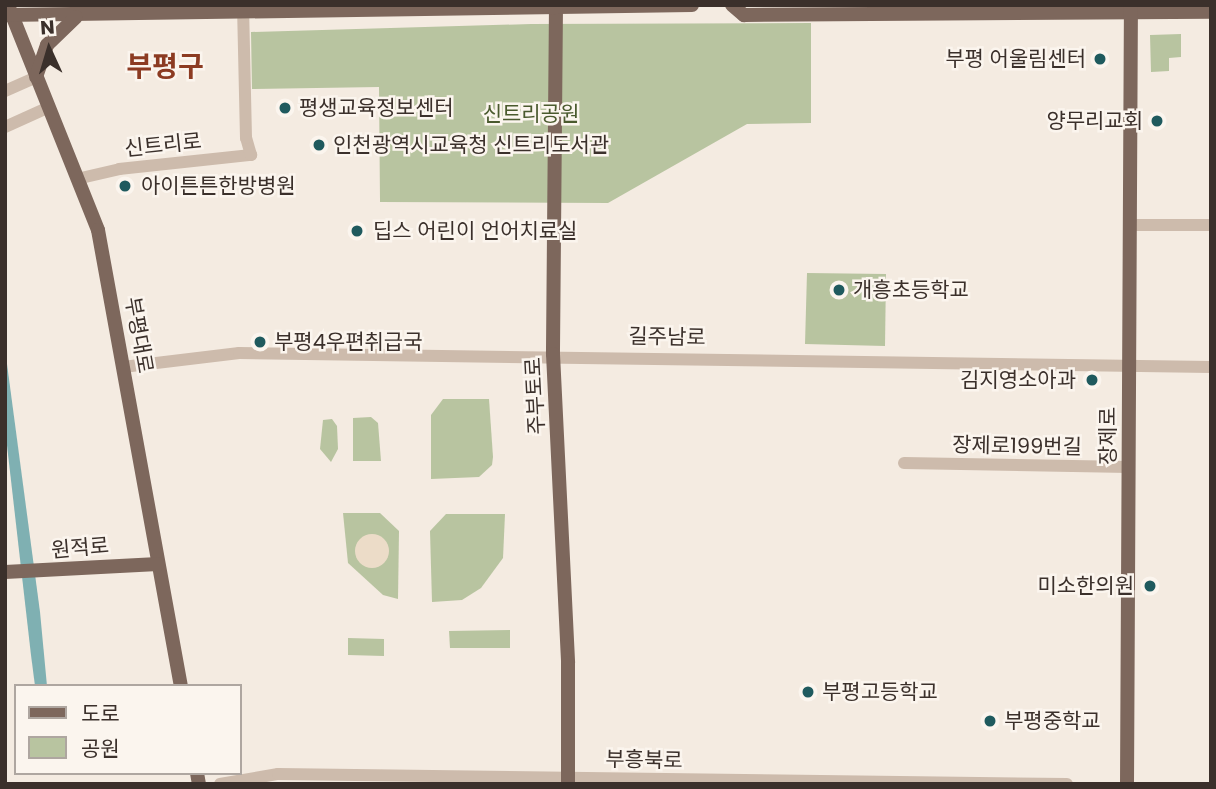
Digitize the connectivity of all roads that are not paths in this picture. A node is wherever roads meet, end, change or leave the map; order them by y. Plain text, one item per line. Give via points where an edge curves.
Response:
1 (692, 5) edge
2 (732, 5) edge
3 (555, 6) edge
4 (1053, 9) edge
5 (1131, 9) edge
6 (243, 10) edge
7 (7, 11) edge
8 (1211, 12) edge
9 (76, 17) junction
10 (36, 77) junction
11 (5, 91) edge
12 (49, 107) junction
13 (5, 127) edge
14 (80, 178) junction
15 (1130, 225) junction
16 (1211, 225) edge
17 (553, 354) junction
18 (1129, 366) junction
19 (123, 367) junction
20 (1211, 367) edge
21 (904, 463) dead end
22 (1129, 467) junction
23 (158, 565) junction
24 (8, 572) edge
25 (181, 684) edge
26 (568, 781) edge
27 (220, 784) edge
28 (1067, 784) edge
29 (1127, 784) edge

1 - 3 main road
2 - 4 main road via 744,15
3 - 6 main road
3 - 17 main road, 주부토로
4 - 5 main road
5 - 8 main road
5 - 15 main road, 장제로
6 - 9 main road
6 - 14 street, 신트리로 via 246,138 251,155 119,169
7 - 9 main road
7 - 10 main road, 부평대로
9 - 10 main road via 47,45
10 - 11 street
10 - 12 main road, 부평대로
12 - 13 street
12 - 14 main road, 부평대로
14 - 19 main road, 부평대로 via 102,243
15 - 16 street
15 - 18 main road, 장제로
17 - 18 street, 길주남로
17 - 19 street, 길주남로 via 239,353
17 - 26 main road, 주부토로 via 568,663
18 - 20 street, 길주남로
18 - 22 main road, 장제로
19 - 23 main road, 부평대로
21 - 22 street, 장제로199번길
22 - 29 main road, 장제로
23 - 24 main road, 원적로 via 79,565 46,572
23 - 25 main road, 부평대로
26 - 27 street, 부흥북로 via 278,774
26 - 28 street, 부흥북로

